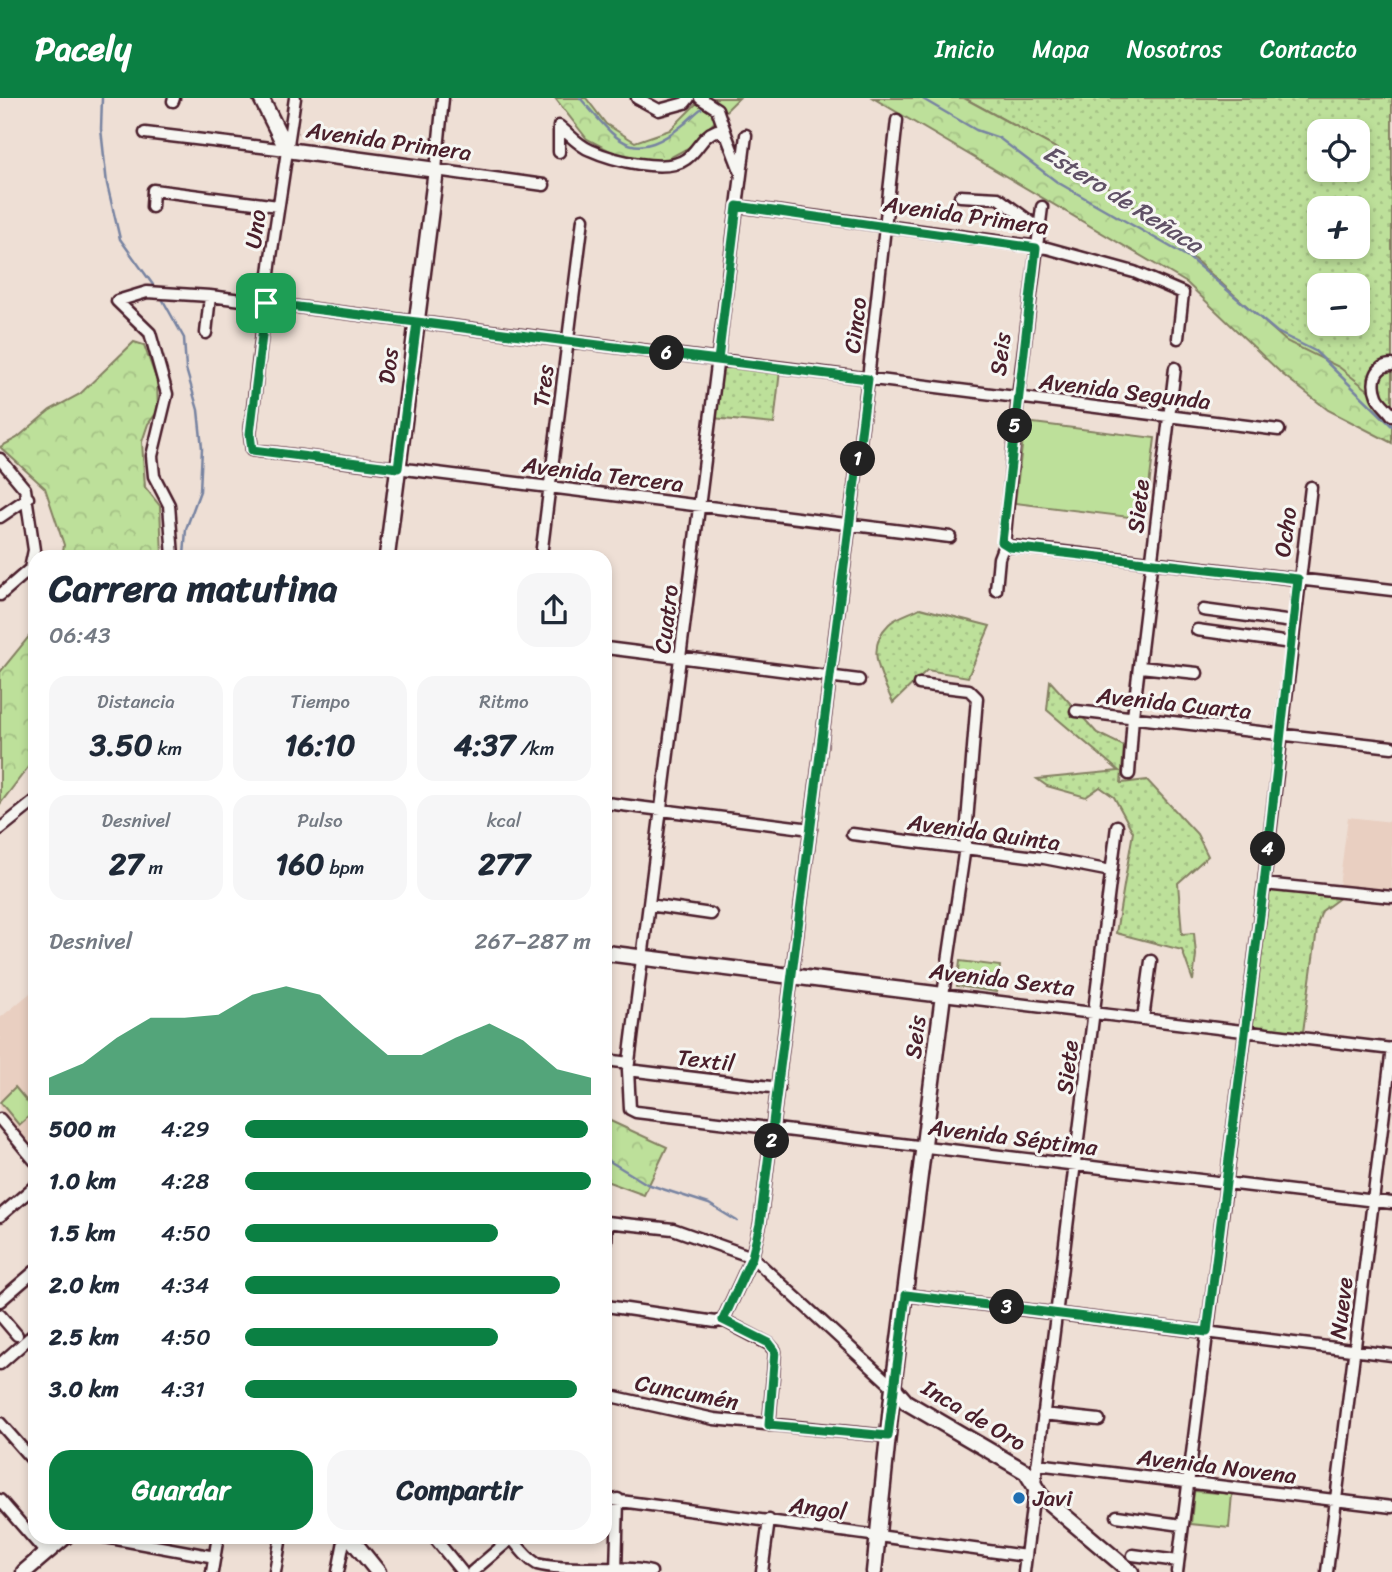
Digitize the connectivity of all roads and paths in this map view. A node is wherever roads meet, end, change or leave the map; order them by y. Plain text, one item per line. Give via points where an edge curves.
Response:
1 (261, 98) edge
2 (295, 98) edge
3 (443, 98) edge
4 (637, 98) edge
5 (689, 98) edge
6 (700, 98) edge
7 (897, 120) dead end
8 (145, 132) dead end
9 (746, 135) dead end
10 (727, 137) junction
11 (286, 150) junction
12 (559, 152) dead end
13 (436, 170) junction
14 (741, 174) junction
15 (544, 185) dead end
16 (960, 196) dead end
17 (278, 206) junction
18 (737, 206) junction
19 (1042, 206) dead end
20 (152, 207) dead end
21 (583, 219) dead end
22 (886, 227) junction
23 (1039, 228) junction
24 (1036, 248) junction
25 (210, 296) junction
26 (266, 303) junction
27 (417, 322) junction
28 (206, 333) dead end
29 (1178, 338) dead end
30 (568, 341) junction
31 (718, 360) junction
32 (1392, 365) edge
33 (1175, 368) dead end
34 (868, 379) junction
35 (1018, 397) junction
36 (1392, 415) edge
37 (1169, 416) junction
38 (1279, 430) dead end
39 (252, 450) joint
40 (0, 459) edge
41 (398, 468) junction
42 (550, 487) junction
43 (1311, 487) dead end
44 (28, 498) junction
45 (699, 506) junction
46 (0, 517) edge
47 (849, 524) junction
48 (950, 537) dead end
49 (1004, 544) junction
50 (31, 550) edge
51 (173, 550) edge
52 (388, 550) edge
53 (542, 550) edge
54 (1150, 563) junction
55 (28, 569) edge
56 (1298, 579) junction
57 (996, 590) dead end
58 (1392, 590) edge
59 (0, 594) edge
60 (1203, 610) dead end
61 (1293, 622) junction
62 (1197, 630) dead end
63 (1291, 643) junction
64 (612, 649) edge
65 (680, 658) junction
66 (1140, 667) junction
67 (1197, 673) dead end
68 (828, 676) junction
69 (859, 680) dead end
70 (919, 684) dead end
71 (1076, 711) dead end
72 (1132, 716) junction
73 (1281, 734) junction
74 (1392, 747) edge
75 (1129, 774) dead end
76 (612, 804) edge
77 (28, 807) edge
78 (661, 810) junction
79 (1118, 826) dead end
80 (0, 829) edge
81 (811, 829) junction
82 (852, 834) dead end
83 (965, 847) junction
84 (1111, 871) junction
85 (1264, 884) junction
86 (1392, 897) edge
87 (649, 905) junction
88 (711, 914) dead end
89 (612, 954) edge
90 (642, 958) junction
91 (1151, 961) dead end
92 (793, 975) junction
93 (943, 995) junction
94 (1093, 1013) junction
95 (1143, 1019) junction
96 (1244, 1030) junction
97 (1392, 1049) edge
98 (612, 1062) edge
99 (629, 1066) junction
100 (779, 1088) junction
101 (630, 1109) joint
102 (0, 1119) edge
103 (774, 1127) junction
104 (924, 1146) junction
105 (28, 1153) edge
106 (1074, 1163) junction
107 (1224, 1182) junction
108 (28, 1192) edge
109 (1373, 1200) junction
110 (1392, 1203) edge
111 (0, 1216) edge
112 (612, 1223) edge
113 (752, 1257) junction
114 (28, 1277) edge
115 (906, 1295) junction
116 (0, 1301) edge
117 (612, 1307) edge
118 (1056, 1313) junction
119 (0, 1315) edge
120 (723, 1320) junction
121 (1207, 1332) junction
122 (17, 1335) dead end
123 (28, 1339) edge
124 (1355, 1350) junction
125 (1392, 1355) edge
126 (0, 1364) edge
127 (892, 1387) junction
128 (612, 1396) edge
129 (1043, 1413) junction
130 (1099, 1420) dead end
131 (0, 1423) edge
132 (769, 1425) junction
133 (888, 1436) junction
134 (28, 1455) edge
135 (1037, 1464) junction
136 (1188, 1482) junction
137 (1034, 1486) junction
138 (612, 1499) edge
139 (618, 1499) junction
140 (0, 1500) edge
141 (1336, 1500) junction
142 (1392, 1507) edge
143 (1117, 1516) dead end
144 (769, 1520) junction
145 (1182, 1525) junction
146 (28, 1532) edge
147 (877, 1536) junction
148 (38, 1544) edge
149 (57, 1544) edge
150 (144, 1544) edge
151 (217, 1544) edge
152 (280, 1544) edge
153 (348, 1544) edge
154 (356, 1544) edge
155 (439, 1544) edge
156 (504, 1544) edge
157 (518, 1544) edge
158 (46, 1553) junction
159 (1133, 1555) dead end
160 (1026, 1556) junction
161 (215, 1557) junction
162 (1177, 1567) edge
163 (616, 1571) edge
164 (24, 1572) edge
165 (212, 1572) edge
166 (275, 1572) edge
167 (338, 1572) edge
168 (378, 1572) edge
169 (462, 1572) edge
170 (472, 1572) edge
171 (651, 1572) edge
172 (762, 1572) edge
173 (874, 1572) edge
174 (1024, 1572) edge
175 (1132, 1572) edge
176 (1327, 1572) edge

1 - 11 street
2 - 11 street, Uno
3 - 13 street, Dos
4 - 5 street via 659,110
6 - 10 street via 717,109
7 - 22 street, Cinco
8 - 11 street, Avenida Primera
9 - 14 street, Cuatro
10 - 12 street via 717,130 706,134 687,159 670,166 635,163 588,150 559,127
10 - 14 street
11 - 13 street, Avenida Primera
11 - 17 street, Uno
13 - 15 street, Avenida Primera
13 - 27 street, Dos
14 - 18 street, Cuatro
16 - 23 street via 998,198
17 - 20 street via 153,190
17 - 26 street, Uno
18 - 22 street, Avenida Primera
18 - 31 street, Cuatro
19 - 23 street, Seis
21 - 30 street, Tres
22 - 24 street, Avenida Primera
22 - 34 street, Cinco
23 - 24 street, Seis
24 - 29 street, Avenida Primera via 1134,271 1183,293
24 - 35 street, Seis
25 - 26 street, Avenida Segunda
25 - 28 street
25 - 51 street, Avenida Segunda via 147,292 117,301 150,333 167,394 152,456 154,476 169,505
26 - 27 street, Avenida Segunda
26 - 39 street, Uno via 250,434
27 - 30 street, Avenida Segunda
27 - 41 street, Dos
30 - 31 street, Avenida Segunda
30 - 42 street, Tres
31 - 34 street, Avenida Segunda
31 - 45 street, Cuatro
32 - 36 street via 1383,365 1375,378 1377,396
33 - 37 street, Siete
34 - 35 street, Avenida Segunda
34 - 47 street, Cinco
35 - 37 street, Avenida Segunda
35 - 49 street, Seis
37 - 38 street, Avenida Segunda
37 - 54 street, Siete
39 - 41 street, Avenida Tercera
40 - 44 street
41 - 42 street, Avenida Tercera
41 - 52 street, Dos
42 - 45 street, Avenida Tercera
42 - 53 street, Tres
43 - 56 street, Ocho
44 - 46 street
44 - 50 street
45 - 47 street, Avenida Tercera
45 - 65 street, Cuatro
47 - 48 street, Avenida Tercera
47 - 68 street, Cinco
49 - 54 street
49 - 57 street, Seis
54 - 56 street
54 - 66 street, Siete
55 - 59 street
56 - 58 street
56 - 61 street, Ocho
60 - 61 street
61 - 63 street, Ocho
62 - 63 street
63 - 73 street, Ocho
64 - 65 street
65 - 68 street
65 - 78 street, Cuatro
66 - 67 street
66 - 72 street, Siete
68 - 69 street
68 - 81 street, Cinco
70 - 83 street, Seis via 975,693
71 - 72 street, Avenida Cuarta
72 - 73 street, Avenida Cuarta
72 - 75 street, Siete
73 - 74 street, Avenida Cuarta
73 - 85 street, Ocho
76 - 78 street
77 - 80 street
78 - 81 street
78 - 87 street, Cuatro
79 - 84 street, Siete
81 - 92 street, Cinco
82 - 83 street, Avenida Quinta
83 - 84 street, Avenida Quinta
83 - 93 street, Seis
84 - 94 street, Siete
85 - 86 street
85 - 96 street, Ocho
87 - 88 street
87 - 90 street, Cuatro
89 - 90 street, Avenida Sexta
90 - 92 street, Avenida Sexta
90 - 99 street, Cuatro
91 - 95 street
92 - 93 street, Avenida Sexta
92 - 100 street, Cinco
93 - 94 street, Avenida Sexta
93 - 104 street, Seis
94 - 95 street, Avenida Sexta
94 - 106 street, Siete
95 - 96 street, Avenida Sexta
96 - 97 street, Avenida Sexta
96 - 107 street, Ocho
97 - 109 street, Nueve
98 - 99 street, Textil
99 - 100 street, Textil
99 - 101 street, Cuatro
100 - 103 street, Cinco
101 - 103 street, Avenida Séptima
102 - 105 street
103 - 104 street, Avenida Séptima
103 - 113 street, Cinco
104 - 106 street, Avenida Séptima
104 - 115 street, Seis
106 - 107 street, Avenida Séptima
106 - 118 street, Siete
107 - 109 street, Avenida Séptima
107 - 121 street, Ocho
108 - 111 street
109 - 110 street, Avenida Séptima
109 - 124 street, Nueve
112 - 113 street, Inca de Oro via 673,1229
113 - 120 street, Cinco
113 - 127 street, Inca de Oro
114 - 116 street
115 - 118 street
115 - 127 street, Seis
117 - 120 street
118 - 121 street
118 - 129 street, Siete
119 - 122 street
120 - 132 street via 769,1343 775,1351
121 - 124 street
121 - 136 street, Ocho
123 - 126 street
124 - 125 street
124 - 141 street, Nueve
127 - 133 street, Seis
127 - 137 street, Inca de Oro via 906,1402 1026,1472
128 - 132 street, Cuncumén via 714,1419
129 - 130 street
129 - 135 street, Siete
131 - 134 street
132 - 133 street, Cuncumén
133 - 147 street, Seis
135 - 136 street, Avenida Novena
135 - 137 street, Siete
136 - 141 street, Avenida Novena
136 - 145 street, Ocho
137 - 160 street, Siete
137 - 175 street, Inca de Oro
138 - 139 street, Angol
139 - 144 street, Angol
139 - 163 street
140 - 146 street
141 - 142 street, Avenida Novena
141 - 176 street, Nueve
143 - 145 street
144 - 147 street, Angol
144 - 172 street
145 - 162 street, Ocho
147 - 160 street, Angol
147 - 173 street, Seis
148 - 158 street
149 - 158 street
150 - 161 street
151 - 161 street
152 - 166 street
153 - 167 street
154 - 168 street
155 - 169 street
156 - 170 street
157 - 163 street via 546,1569
158 - 164 street
159 - 162 street
160 - 174 street, Siete
161 - 165 street
163 - 171 street

